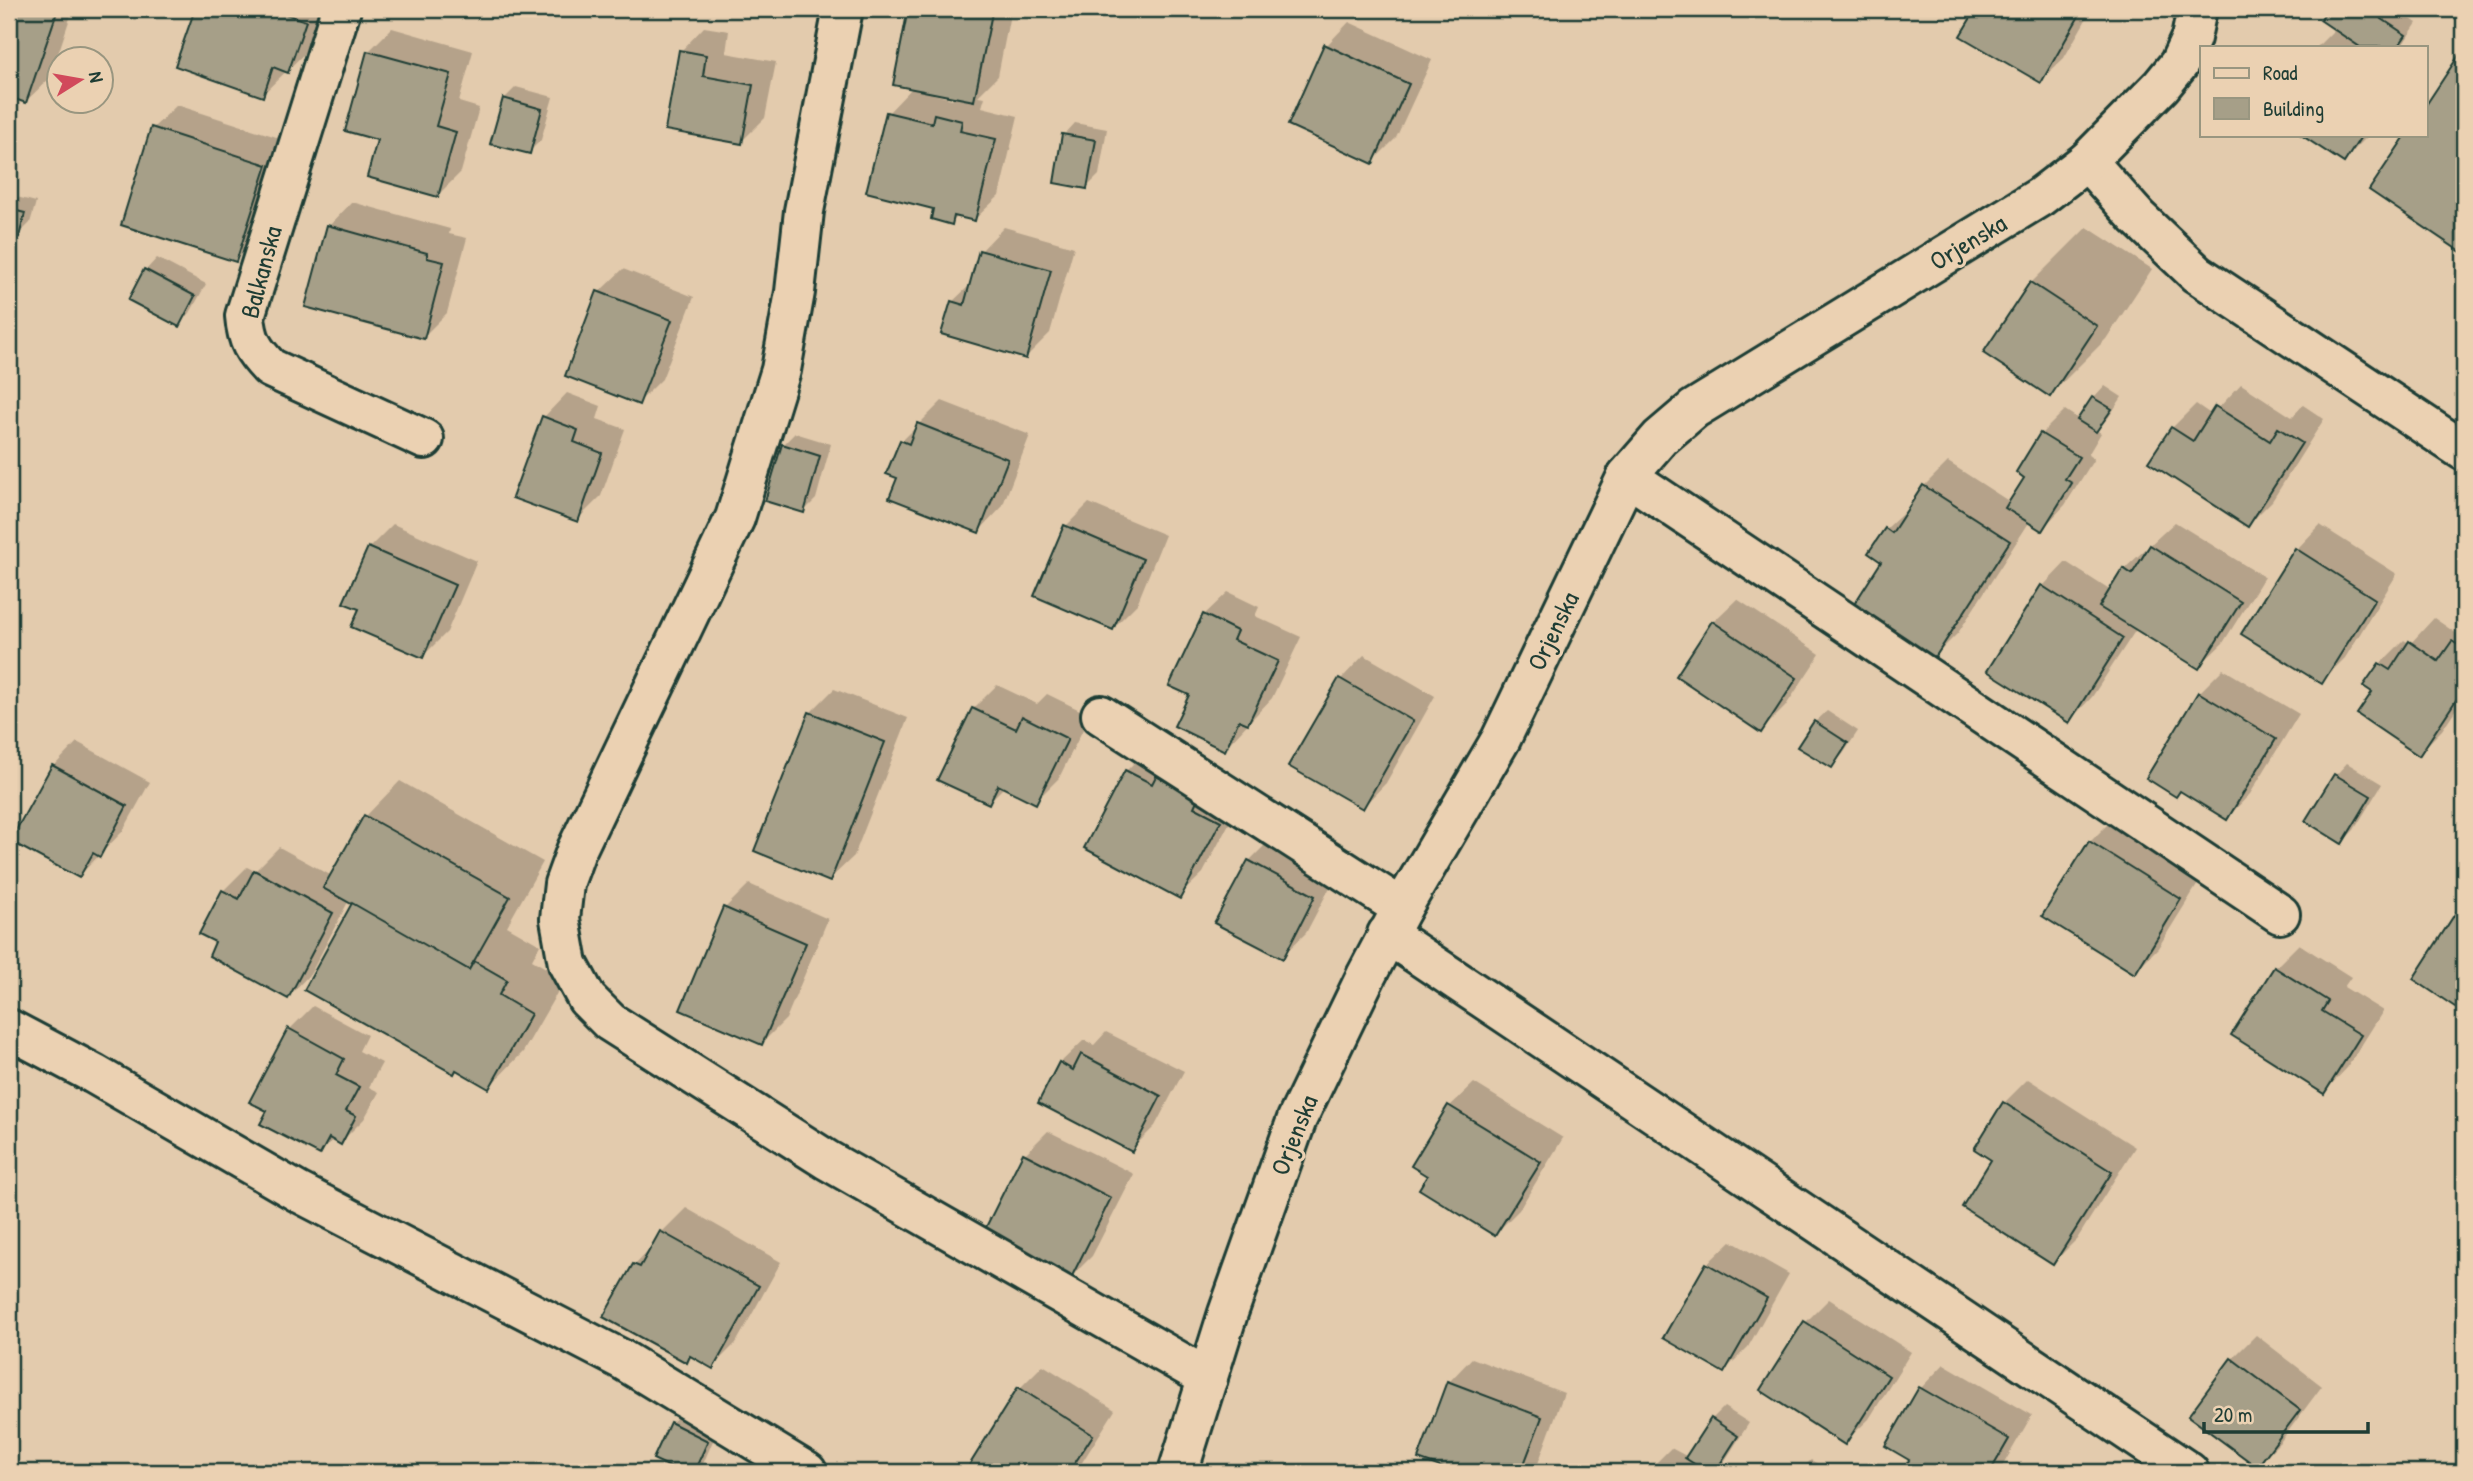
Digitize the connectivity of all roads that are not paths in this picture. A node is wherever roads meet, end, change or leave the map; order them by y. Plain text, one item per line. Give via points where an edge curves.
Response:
1 (341, 9) edge
2 (843, 9) edge
3 (2197, 9) edge
4 (2087, 161) junction
5 (424, 439) dead end
6 (2464, 451) edge
7 (1627, 476) junction
8 (1101, 715) dead end
9 (2280, 914) dead end
10 (1394, 921) junction
11 (9, 1029) edge
12 (1208, 1378) junction
13 (807, 1472) edge
14 (1178, 1472) edge
15 (2189, 1472) edge

1 - 5 street, Balkanska via 245,316 246,332 253,351 270,368
2 - 12 street via 804,211 781,370 736,518 564,884 560,919 568,964 587,999 610,1022 827,1160
3 - 4 street, Orjenska via 2179,64
4 - 6 street via 2145,226 2197,274
4 - 7 street, Orjenska via 2040,197 1694,409 1660,438
7 - 9 street
7 - 10 street, Orjenska via 1501,739
8 - 10 street
10 - 12 street, Orjenska via 1297,1119
10 - 15 street
11 - 13 street via 299,1192 621,1359
12 - 14 street, Orjenska

